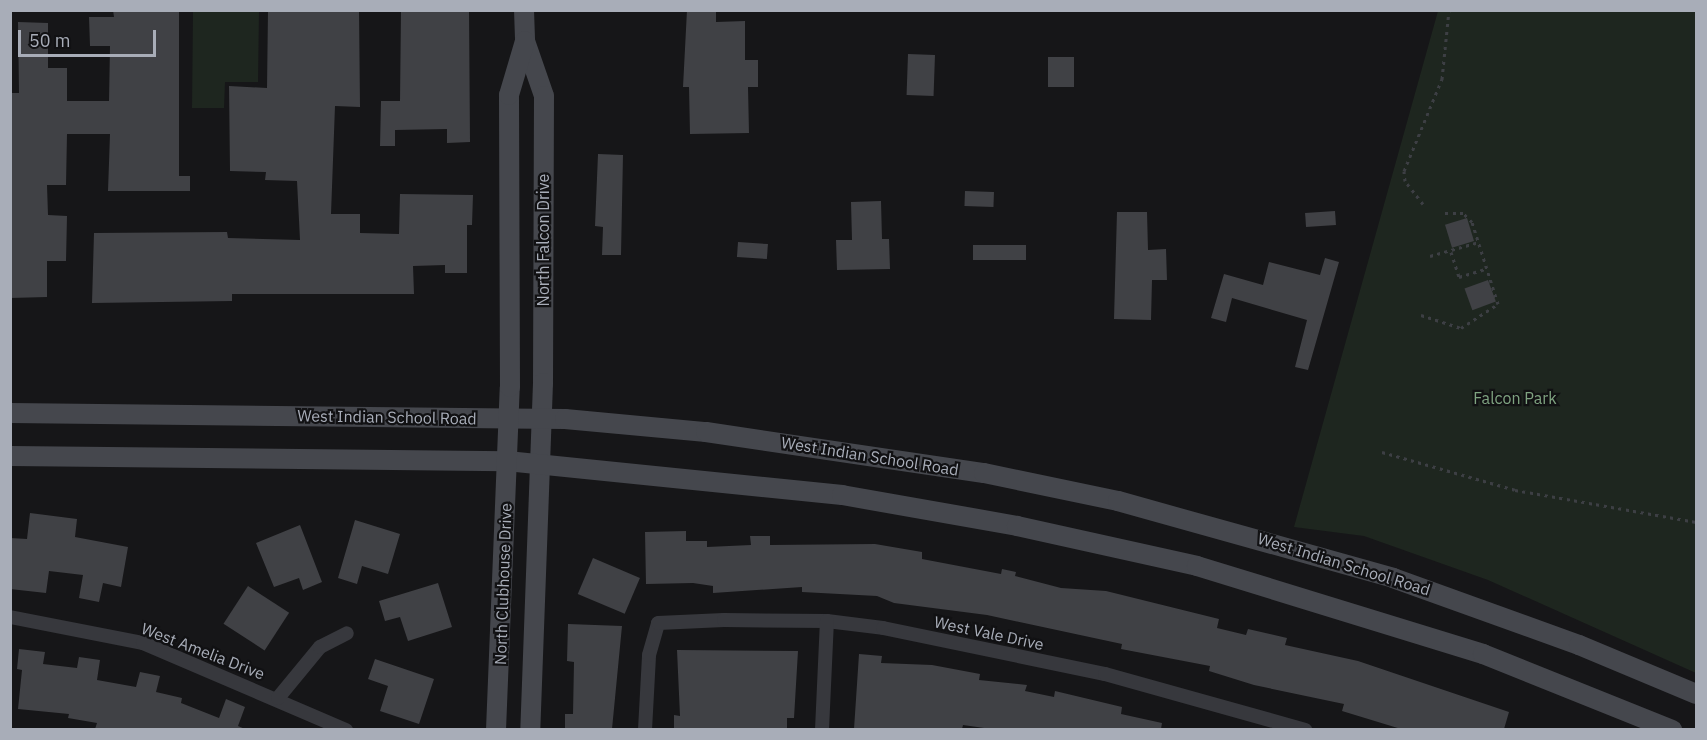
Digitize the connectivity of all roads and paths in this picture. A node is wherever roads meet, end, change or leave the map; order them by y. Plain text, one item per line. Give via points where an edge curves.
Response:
1 (524, 10) edge
2 (1449, 10) edge
3 (525, 41) junction
4 (1423, 204) dead end
5 (1442, 213) dead end
6 (1479, 242) junction
7 (1451, 252) junction
8 (1430, 256) dead end
9 (1488, 268) junction
10 (1421, 315) dead end
11 (10, 413) edge
12 (509, 418) junction
13 (541, 419) junction
14 (508, 440) joint
15 (541, 441) joint
16 (1382, 452) dead end
17 (10, 456) edge
18 (507, 461) junction
19 (541, 464) junction
20 (1696, 522) edge
21 (10, 617) edge
22 (502, 617) junction
23 (535, 619) junction
24 (827, 621) junction
25 (347, 633) dead end
26 (1695, 693) edge
27 (278, 698) junction
28 (1664, 726) edge
29 (346, 729) edge
30 (496, 729) edge
31 (530, 729) edge
32 (645, 729) edge
33 (822, 729) edge
34 (1305, 729) edge

1 - 3 main road, North Falcon Drive
2 - 4 path via 1442,79 1404,171 1405,181
3 - 12 main road, North Falcon Drive via 509,95
3 - 13 main road, North Falcon Drive via 544,96
5 - 6 path via 1468,216
6 - 7 path
6 - 9 path
7 - 8 path
7 - 9 path via 1460,277
9 - 10 path via 1498,297 1494,310 1461,328
11 - 12 main road, West Indian School Road
12 - 13 main road, West Indian School Road
12 - 14 main road, North Falcon Drive
13 - 15 main road, North Falcon Drive
13 - 26 main road, West Indian School Road via 706,432 838,450 1118,501 1257,537 1455,599
14 - 18 main road, North Clubhouse Drive
15 - 19 main road, North Clubhouse Drive
16 - 20 path via 1515,490
17 - 18 main road
18 - 19 main road
18 - 22 main road, North Clubhouse Drive
19 - 23 main road, North Clubhouse Drive
19 - 28 main road via 783,486 1126,549 1407,628
21 - 27 street, West Amelia Drive via 143,643
22 - 23 main road
22 - 30 main road, North Clubhouse Drive
23 - 31 main road, North Clubhouse Drive
24 - 32 street, West Vale Drive via 658,623 649,655
24 - 33 street
24 - 34 street, West Vale Drive via 883,628 1105,674
25 - 27 street, West Amelia Drive via 320,647
27 - 29 street, West Amelia Drive

